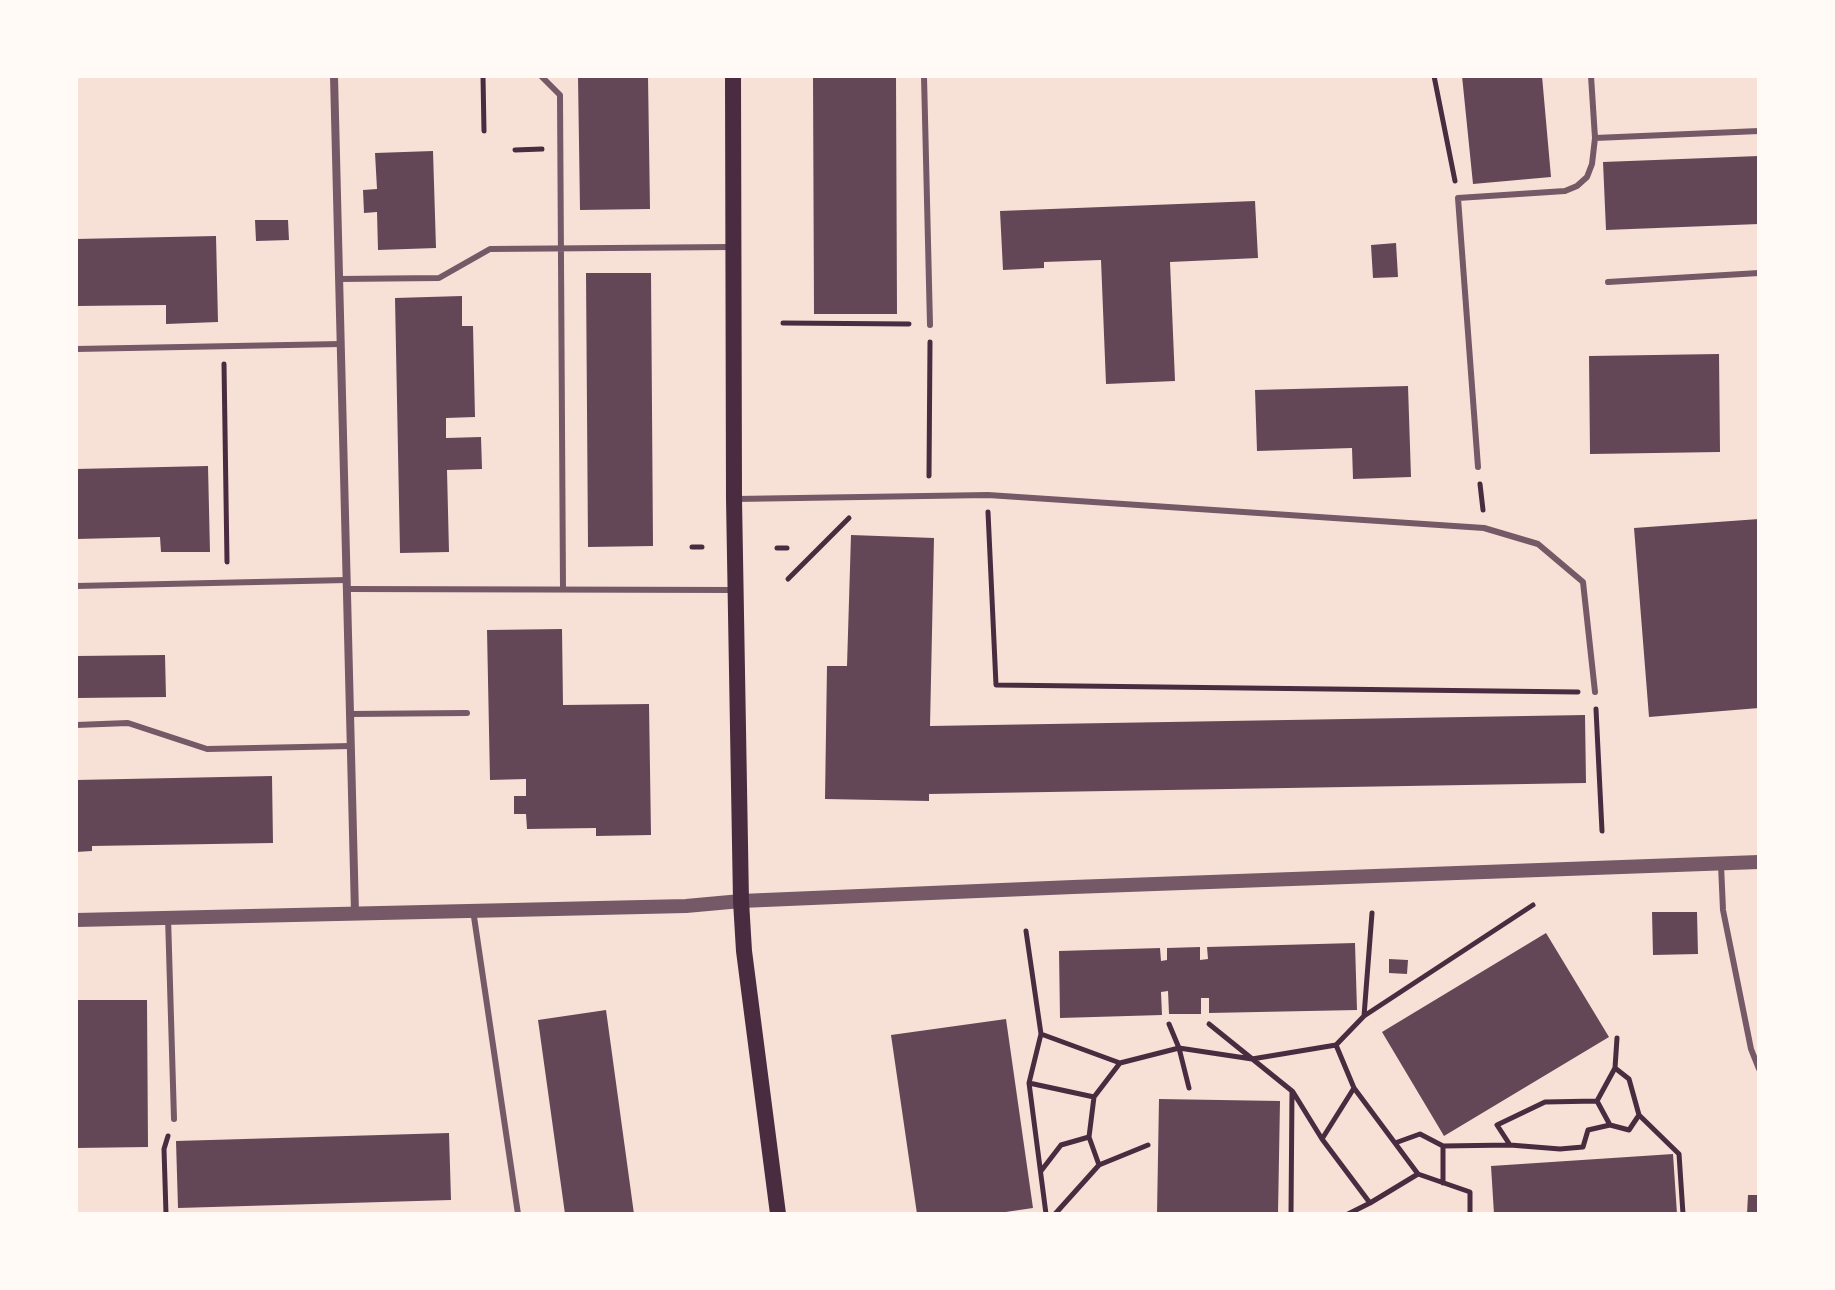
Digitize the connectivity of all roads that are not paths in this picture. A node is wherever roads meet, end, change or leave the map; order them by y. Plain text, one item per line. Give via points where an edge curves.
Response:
1 (334, 76) edge
2 (541, 76) edge
3 (733, 76) edge
4 (924, 76) edge
5 (1591, 76) edge
6 (1759, 131) edge
7 (1595, 138) junction
8 (561, 248) junction
9 (734, 248) junction
10 (1759, 273) edge
11 (339, 279) junction
12 (1608, 282) dead end
13 (930, 325) road end
14 (341, 344) junction
15 (76, 349) edge
16 (1478, 467) dead end
17 (734, 499) junction
18 (347, 584) junction
19 (76, 586) edge
20 (563, 589) junction
21 (736, 590) junction
22 (1595, 692) road end
23 (467, 713) dead end
24 (350, 714) junction
25 (76, 725) edge
26 (351, 746) junction
27 (1759, 862) edge
28 (1721, 863) junction
29 (741, 901) junction
30 (473, 910) junction
31 (355, 913) junction
32 (168, 917) junction
33 (76, 920) edge
34 (1759, 1069) edge
35 (174, 1119) road end
36 (518, 1214) edge
37 (778, 1214) edge

1 - 11 street
2 - 8 lane via 560,95
3 - 9 main road
4 - 13 lane
5 - 7 lane
6 - 7 lane
7 - 16 lane via 1592,164 1577,186 1458,198
8 - 9 lane
8 - 11 lane via 490,249 439,278
8 - 20 lane
9 - 17 main road
10 - 12 lane
11 - 14 street
14 - 15 lane
14 - 18 street
17 - 21 main road
17 - 22 lane via 988,495 1484,528 1538,544 1583,582
18 - 19 lane
18 - 20 lane
18 - 24 street
20 - 21 lane
21 - 29 main road
23 - 24 lane
24 - 26 street
25 - 26 lane via 128,723 207,749
26 - 31 street
27 - 28 street
28 - 29 street
28 - 34 lane via 1723,910
29 - 30 street
29 - 37 main road
30 - 31 street
30 - 36 lane
31 - 32 street
32 - 33 street
32 - 35 lane

